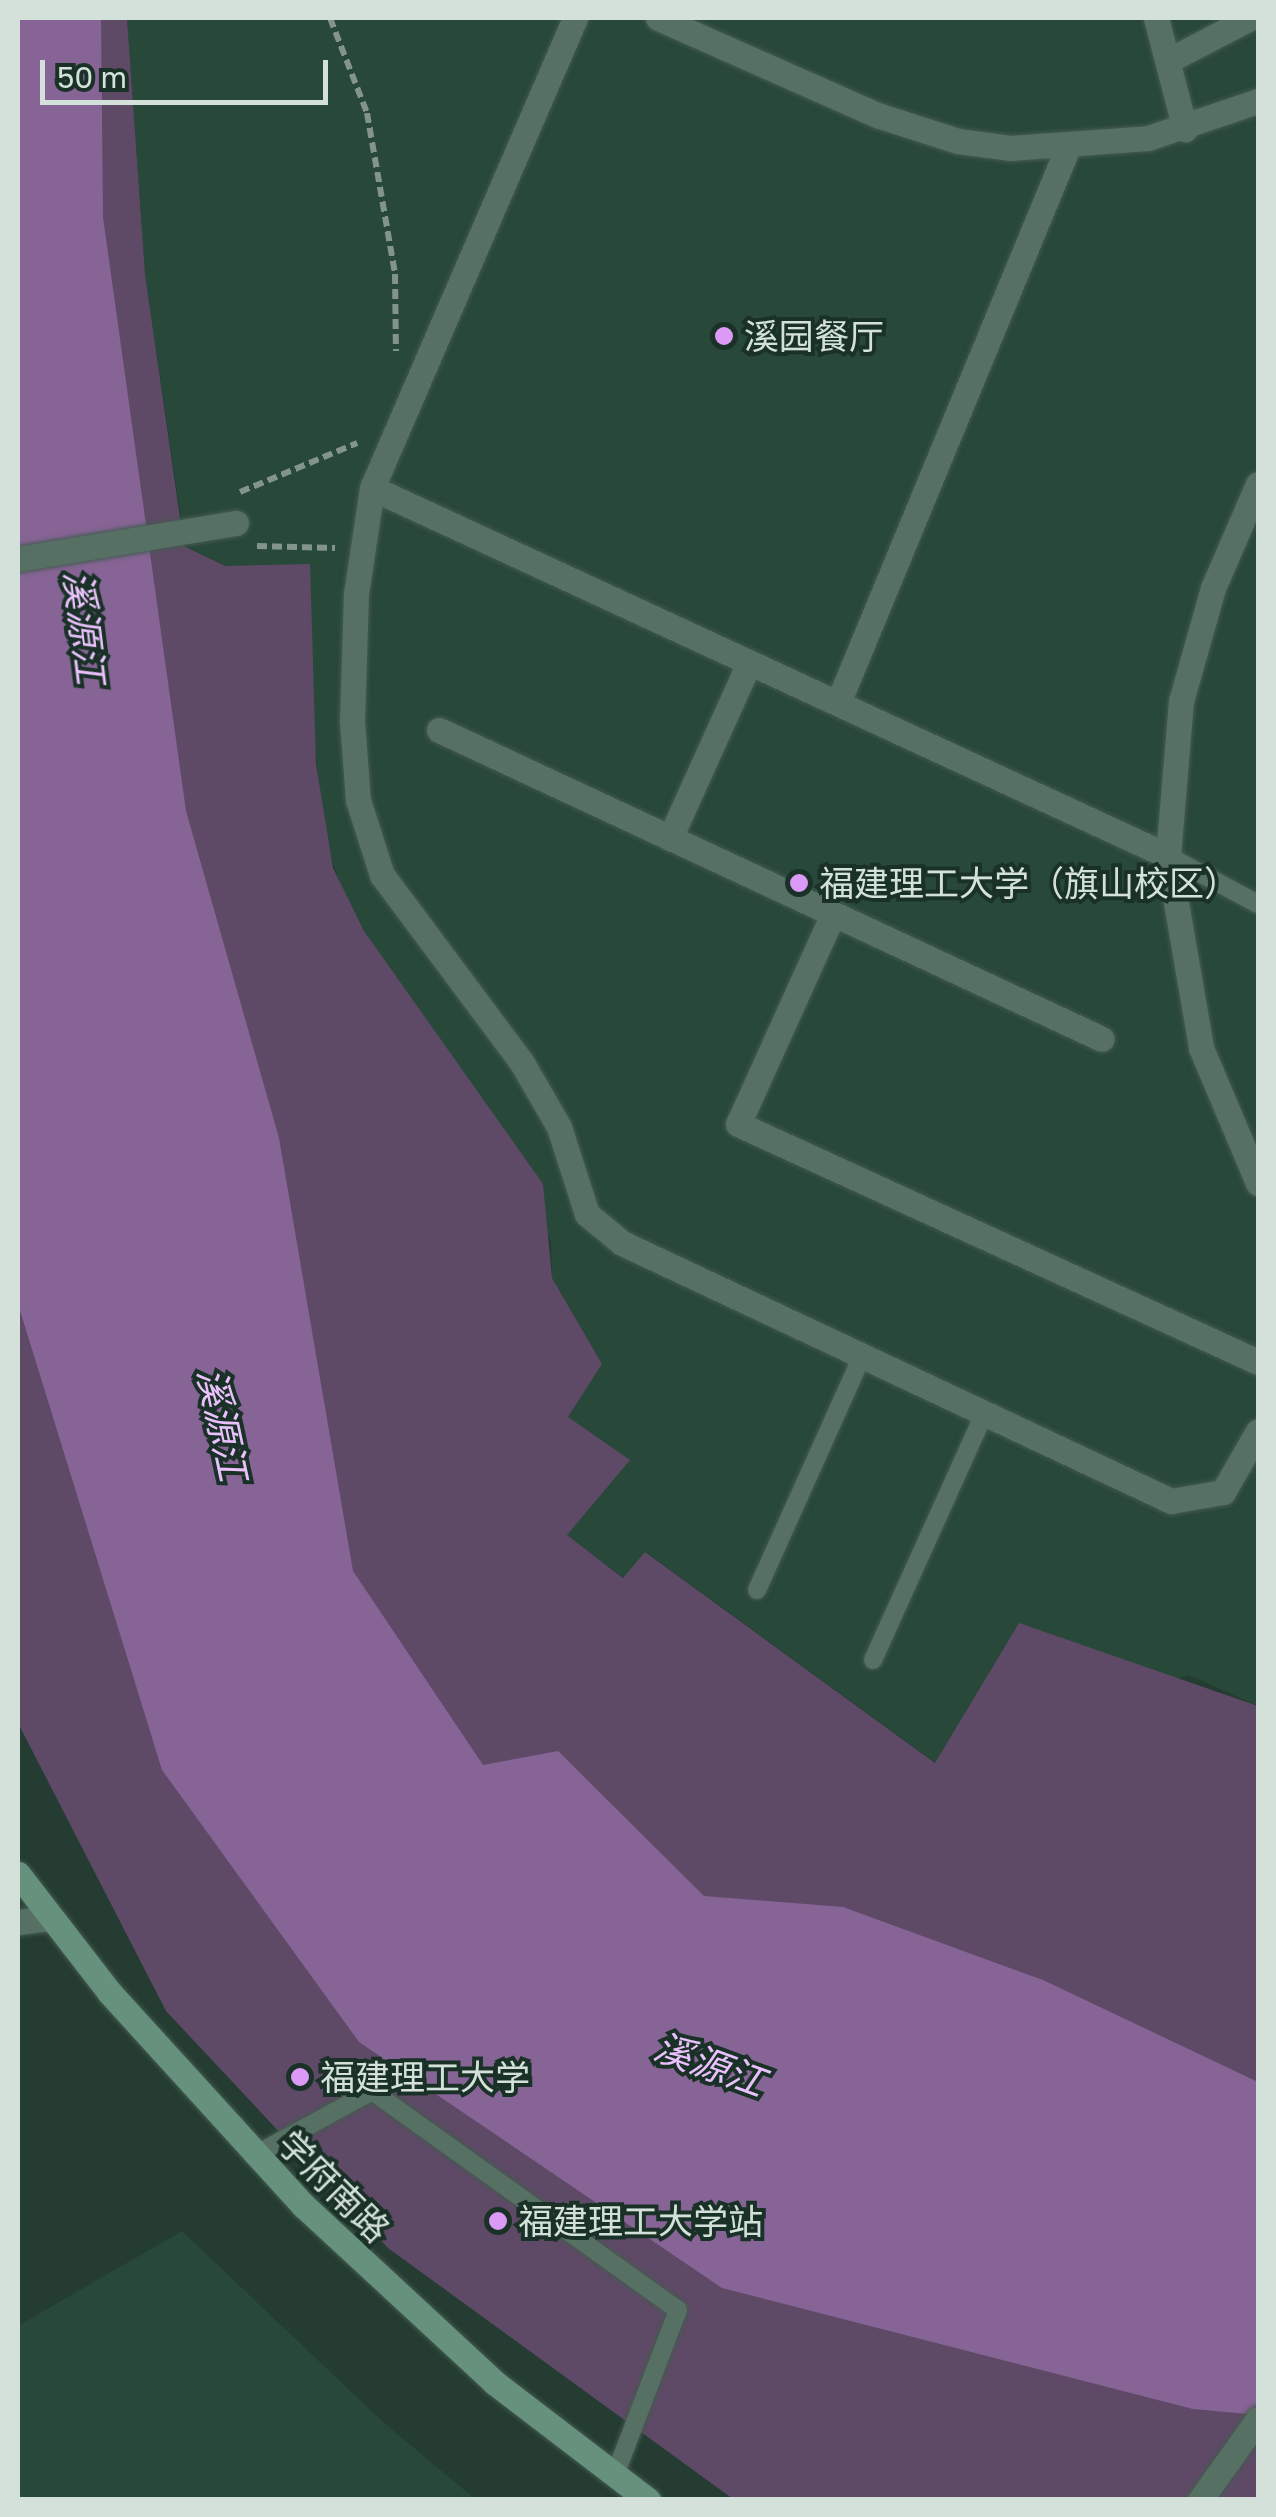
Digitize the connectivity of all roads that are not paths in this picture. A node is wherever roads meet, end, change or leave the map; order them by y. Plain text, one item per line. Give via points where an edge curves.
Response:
1 (576, 18) edge
2 (1156, 18) edge
3 (1250, 18) edge
4 (674, 21) edge
5 (1173, 58) junction
6 (1258, 100) edge
7 (1185, 130) junction
8 (1068, 146) junction
9 (1258, 484) edge
10 (372, 488) junction
11 (236, 523) road end
12 (18, 559) edge
13 (749, 663) junction
14 (838, 703) junction
15 (439, 730) dead end
16 (670, 838) junction
17 (1168, 856) junction
18 (1258, 904) edge
19 (833, 914) junction
20 (1102, 1039) dead end
21 (1258, 1183) edge
22 (862, 1356) junction
23 (1258, 1362) edge
24 (984, 1414) junction
25 (1258, 1431) edge
26 (757, 1590) dead end
27 (872, 1660) dead end
28 (18, 1874) edge
29 (50, 1918) junction
30 (18, 1922) edge
31 (254, 2156) junction
32 (1258, 2418) edge
33 (615, 2475) junction
34 (1207, 2490) edge
35 (648, 2500) edge

1 - 10 street
2 - 5 street
3 - 5 street
4 - 8 street via 912,130 1010,148
5 - 7 street
6 - 7 street
7 - 8 street
8 - 14 street
9 - 17 street via 1213,588 1181,701
10 - 13 street
10 - 22 street via 361,548 352,721 367,835 405,913 543,1096 586,1214 622,1243
11 - 12 street
13 - 14 street
13 - 16 street
14 - 17 street
15 - 16 street
16 - 19 street
17 - 18 lane
17 - 21 street via 1201,1048
19 - 20 street
19 - 23 street via 738,1124
22 - 24 street
22 - 26 lane
24 - 25 street via 1190,1504 1224,1492
24 - 27 lane
28 - 29 main road, 学府南路
29 - 30 street
29 - 31 main road, 学府南路
31 - 33 main road, 学府南路 via 427,2324
31 - 33 lane via 372,2091 678,2310
32 - 34 street
33 - 35 main road, 学府南路

